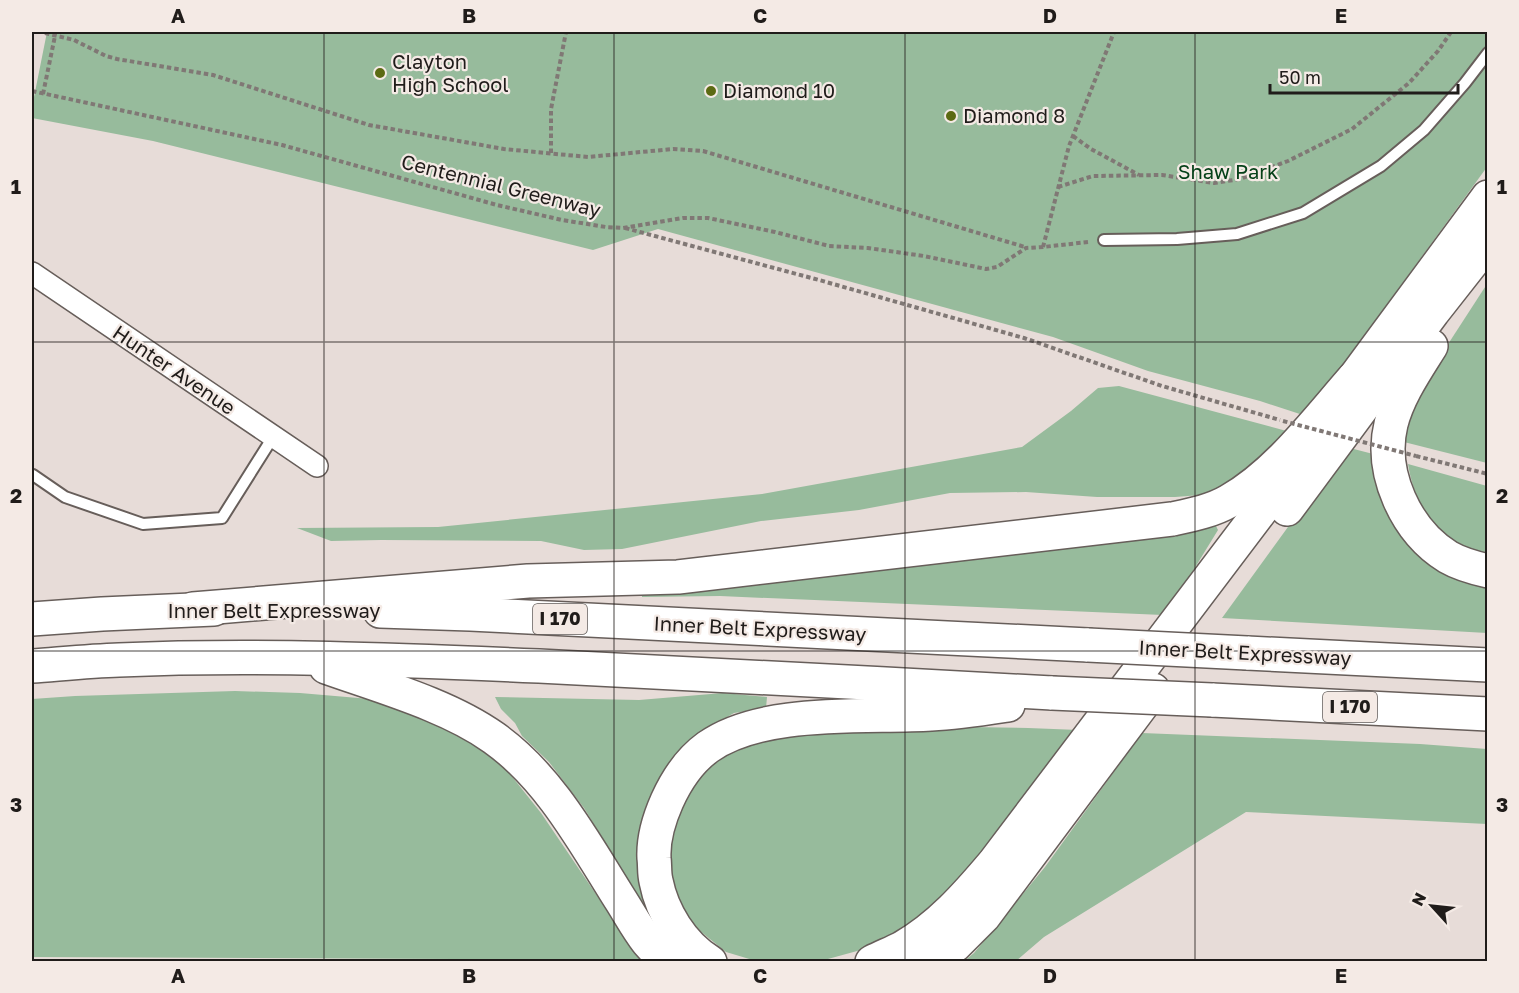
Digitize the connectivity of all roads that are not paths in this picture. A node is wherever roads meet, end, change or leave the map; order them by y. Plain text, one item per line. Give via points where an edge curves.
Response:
1 (1488, 53) edge
2 (1488, 197) edge
3 (1104, 240) road end
4 (1488, 242) edge
5 (1488, 254) edge
6 (32, 273) edge
7 (1354, 378) junction
8 (273, 437) junction
9 (317, 466) dead end
10 (33, 475) dead end
11 (1488, 571) edge
12 (194, 609) junction
13 (32, 619) edge
14 (298, 657) junction
15 (1488, 665) edge
16 (32, 666) edge
17 (1052, 693) junction
18 (1488, 714) edge
19 (666, 962) edge
20 (710, 962) edge
21 (872, 962) edge
22 (931, 962) edge

1 - 3 lane via 1424,130 1381,166 1303,213 1237,234
2 - 7 highway
4 - 22 highway via 1008,885 955,945
5 - 11 highway via 1412,376 1391,425 1388,453 1399,499 1428,542 1449,557
6 - 8 street, Hunter Avenue
7 - 12 highway via 1256,484 1228,502 1172,519 678,577 528,581
7 - 21 highway via 1268,501 994,863 937,923 903,947
8 - 9 street, Hunter Avenue
8 - 10 lane via 222,518 143,524 65,497
12 - 13 highway, Inner Belt Expressway / I 170
12 - 15 highway, Inner Belt Expressway / I 170, bridge via 470,614
14 - 16 highway, I 170 via 116,660
14 - 17 highway, I 170 via 660,671
14 - 19 highway via 458,717 516,756 572,822 646,939
17 - 18 highway, I 170, bridge
17 - 20 highway via 971,711 791,720 732,734 708,747 686,769 671,792 658,822 653,849 656,880 666,910 685,941

